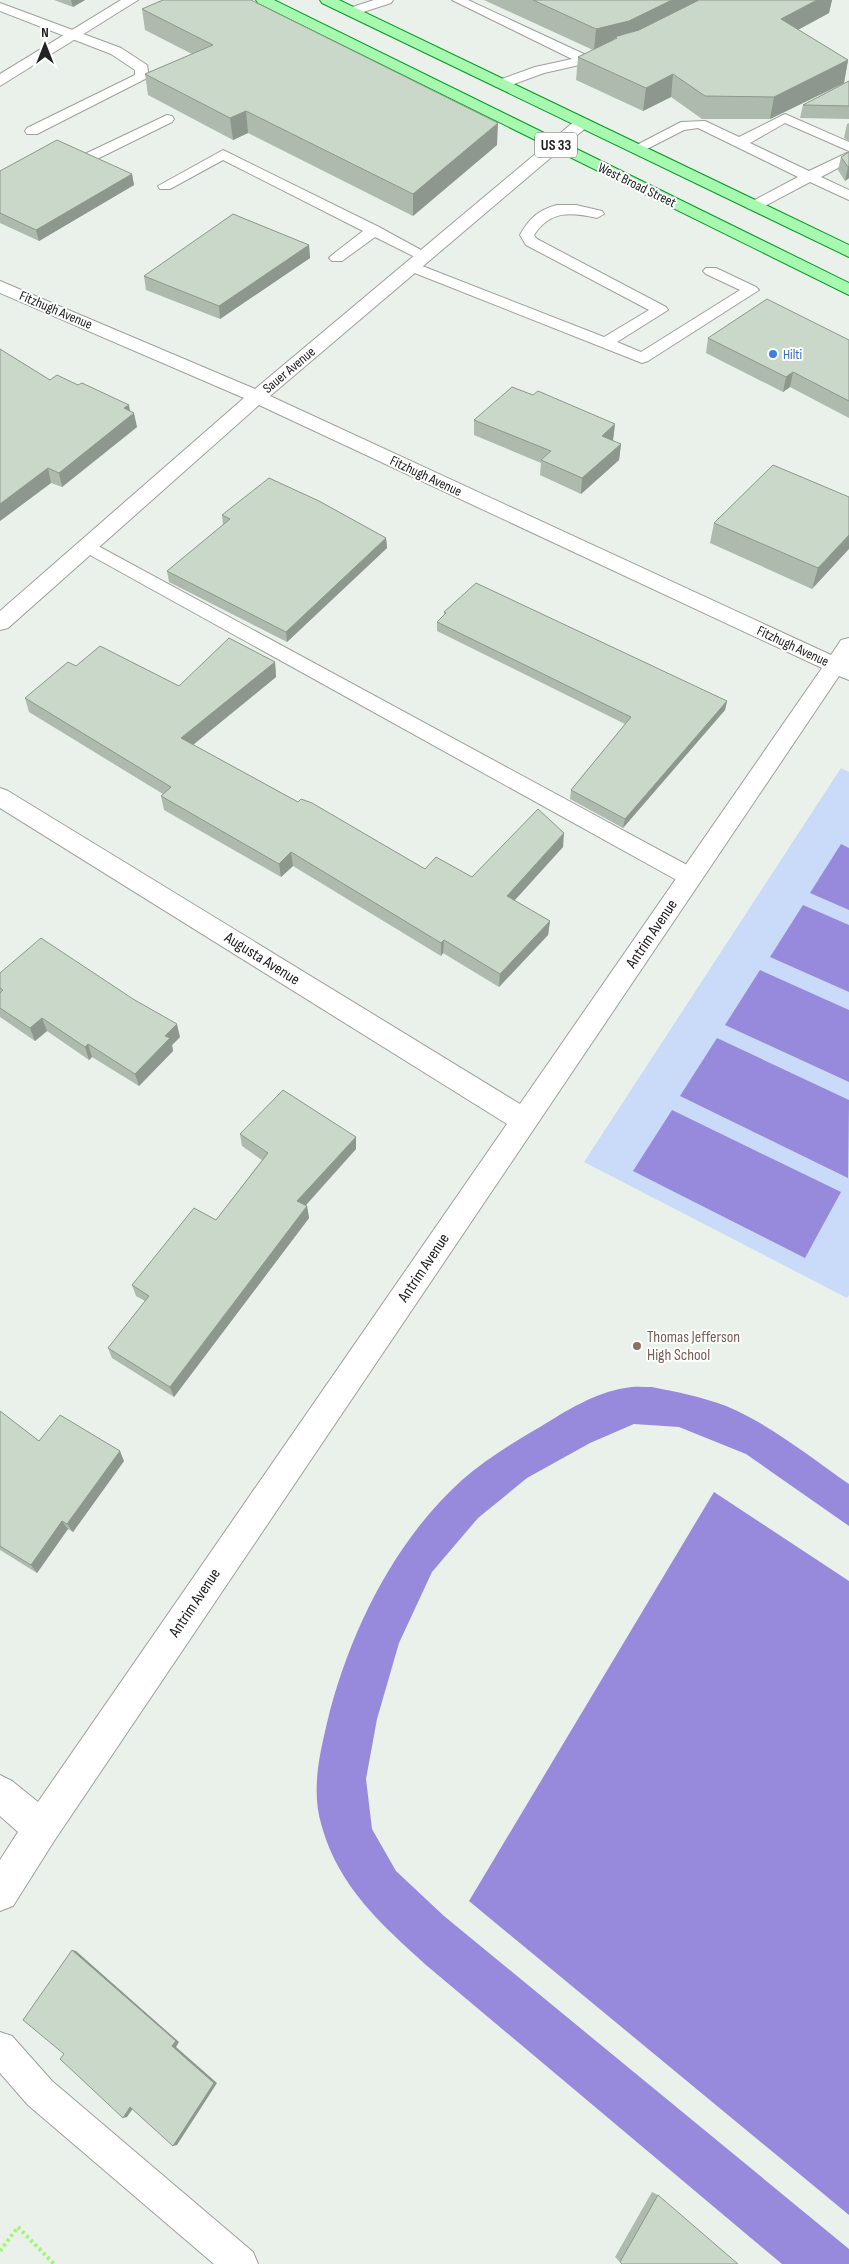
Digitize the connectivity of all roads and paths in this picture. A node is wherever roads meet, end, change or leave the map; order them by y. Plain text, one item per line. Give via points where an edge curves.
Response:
1 (131, 0) edge
2 (263, 0) edge
3 (327, 0) edge
4 (388, 0) edge
5 (458, 0) edge
6 (0, 8) edge
7 (351, 12) junction
8 (17, 14) junction
9 (0, 24) edge
10 (75, 35) junction
11 (623, 51) edge
12 (585, 60) junction
13 (0, 81) edge
14 (501, 84) junction
15 (801, 110) edge
16 (785, 118) junction
17 (167, 120) dead end
18 (582, 123) junction
19 (32, 131) dead end
20 (739, 143) junction
21 (557, 146) junction
22 (849, 147) edge
23 (636, 149) junction
24 (92, 156) edge
25 (849, 156) edge
26 (809, 177) junction
27 (165, 186) dead end
28 (849, 196) edge
29 (754, 206) junction
30 (597, 214) dead end
31 (374, 230) junction
32 (849, 252) edge
33 (338, 258) dead end
34 (418, 262) junction
35 (711, 271) dead end
36 (0, 286) edge
37 (849, 290) edge
38 (605, 343) junction
39 (257, 397) junction
40 (87, 546) junction
41 (0, 623) edge
42 (844, 660) edge
43 (0, 797) edge
44 (690, 877) junction
45 (525, 1121) junction
46 (0, 1793) edge
47 (41, 1828) junction
48 (0, 1892) edge
49 (0, 2048) edge
50 (0, 2251) edge
51 (54, 2264) edge
52 (241, 2264) edge

1 - 10 street
2 - 21 main road, West Broad Street / US 33
3 - 7 main road, West Broad Street / US 33
4 - 7 lane
5 - 12 lane
6 - 8 lane
7 - 14 main road, West Broad Street / US 33
8 - 9 lane
8 - 10 lane
10 - 13 street
10 - 19 lane via 116,51 142,68 142,77 64,112
11 - 12 lane
12 - 14 lane via 540,70
14 - 18 main road, West Broad Street / US 33
15 - 16 lane
16 - 20 lane
16 - 22 lane
17 - 24 lane
18 - 21 street, Sauer Avenue
18 - 23 main road, West Broad Street / US 33
20 - 23 lane via 700,124 690,124
20 - 26 lane
21 - 34 street, Sauer Avenue
21 - 37 main road, West Broad Street / US 33
23 - 29 main road, West Broad Street / US 33
25 - 26 lane
26 - 28 lane
26 - 29 lane
27 - 31 lane via 224,154
29 - 32 main road, West Broad Street / US 33
30 - 38 lane via 574,207 564,208 542,215 527,234 531,242 660,310
31 - 33 lane
31 - 34 lane
34 - 38 lane
34 - 39 street, Sauer Avenue
35 - 38 lane via 751,290 642,358
36 - 39 street, Fitzhugh Avenue
39 - 40 street, Sauer Avenue
39 - 42 street, Fitzhugh Avenue
40 - 41 street, Sauer Avenue
40 - 44 lane
42 - 44 street, Antrim Avenue
43 - 45 street, Augusta Avenue
44 - 45 street, Antrim Avenue
45 - 47 street, Antrim Avenue
46 - 47 street
47 - 48 street, Antrim Avenue
49 - 52 lane via 40,2093
50 - 51 path via 18,2226

